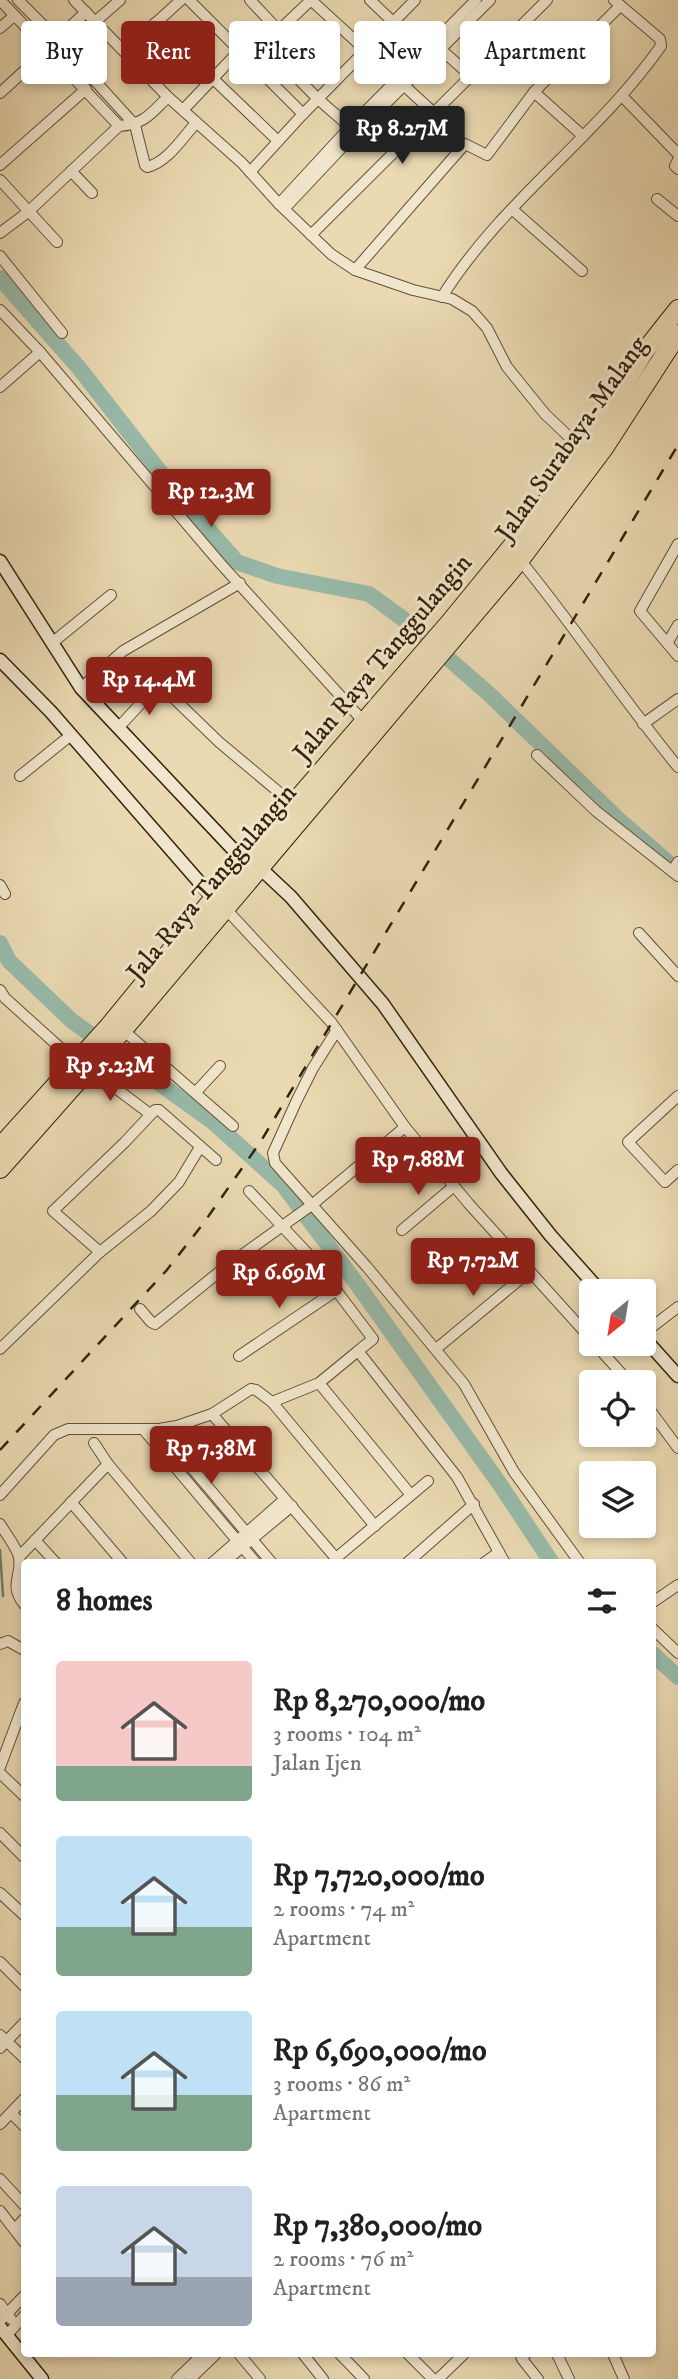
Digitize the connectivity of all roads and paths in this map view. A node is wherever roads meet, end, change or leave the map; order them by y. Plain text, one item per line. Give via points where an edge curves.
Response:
1 (0, 0) edge
2 (18, 0) edge
3 (74, 0) edge
4 (120, 0) edge
5 (181, 0) edge
6 (189, 0) edge
7 (250, 0) edge
8 (311, 0) edge
9 (370, 0) edge
10 (415, 0) edge
11 (476, 0) edge
12 (488, 0) edge
13 (547, 0) edge
14 (617, 3) edge
15 (86, 12) junction
16 (14, 16) junction
17 (39, 21) edge
18 (76, 21) edge
19 (96, 21) joint
20 (157, 21) edge
21 (270, 21) edge
22 (288, 21) edge
23 (392, 21) edge
24 (396, 21) edge
25 (526, 21) edge
26 (21, 23) edge
27 (0, 28) edge
28 (107, 32) edge
29 (446, 35) edge
30 (446, 38) edge
31 (354, 40) edge
32 (229, 41) edge
33 (121, 47) edge
34 (446, 54) edge
35 (229, 61) edge
36 (354, 63) edge
37 (460, 66) edge
38 (21, 74) edge
39 (215, 74) edge
40 (215, 82) edge
41 (81, 84) edge
42 (98, 84) edge
43 (156, 84) edge
44 (206, 84) edge
45 (272, 84) edge
46 (303, 84) edge
47 (400, 84) edge
48 (400, 84) edge
49 (404, 84) edge
50 (463, 84) edge
51 (86, 89) junction
52 (534, 92) junction
53 (0, 93) edge
54 (622, 96) junction
55 (168, 97) junction
56 (318, 99) junction
57 (183, 110) junction
58 (434, 113) junction
59 (303, 114) junction
60 (196, 123) junction
61 (135, 125) junction
62 (119, 126) junction
63 (350, 127) junction
64 (583, 136) junction
65 (278, 141) junction
66 (678, 154) edge
67 (678, 160) edge
68 (0, 164) edge
69 (678, 169) edge
70 (71, 171) junction
71 (250, 172) junction
72 (0, 180) edge
73 (92, 192) dead end
74 (657, 199) dead end
75 (282, 206) junction
76 (513, 210) junction
77 (28, 212) junction
78 (678, 216) edge
79 (0, 233) edge
80 (311, 235) junction
81 (57, 242) dead end
82 (0, 256) edge
83 (355, 270) junction
84 (582, 271) dead end
85 (442, 298) junction
86 (678, 309) edge
87 (0, 310) edge
88 (62, 333) dead end
89 (678, 334) edge
90 (40, 352) junction
91 (0, 387) edge
92 (584, 451) junction
93 (678, 544) edge
94 (520, 560) junction
95 (0, 561) edge
96 (240, 583) junction
97 (111, 596) dead end
98 (678, 625) edge
99 (449, 634) junction
100 (667, 642) junction
101 (51, 643) junction
102 (678, 656) edge
103 (0, 660) edge
104 (426, 662) junction
105 (81, 688) junction
106 (678, 699) edge
107 (364, 722) junction
108 (643, 724) junction
109 (118, 728) junction
110 (71, 735) junction
111 (346, 755) junction
112 (537, 755) dead end
113 (678, 767) edge
114 (20, 776) dead end
115 (293, 804) junction
116 (251, 864) junction
117 (675, 870) edge
118 (219, 903) junction
119 (639, 933) dead end
120 (678, 976) edge
121 (0, 990) edge
122 (116, 1030) junction
123 (337, 1030) junction
124 (84, 1064) junction
125 (220, 1066) dead end
126 (196, 1092) junction
127 (678, 1096) edge
128 (150, 1114) junction
129 (233, 1126) dead end
130 (405, 1126) junction
131 (0, 1147) edge
132 (200, 1147) junction
133 (216, 1160) dead end
134 (0, 1169) edge
135 (678, 1170) edge
136 (454, 1186) junction
137 (249, 1191) dead end
138 (309, 1206) junction
139 (286, 1225) junction
140 (402, 1230) dead end
141 (100, 1252) junction
142 (530, 1270) junction
143 (589, 1279) edge
144 (337, 1290) junction
145 (678, 1307) edge
146 (140, 1309) dead end
147 (656, 1324) edge
148 (579, 1325) edge
149 (0, 1349) edge
150 (436, 1349) junction
151 (358, 1351) junction
152 (656, 1351) edge
153 (239, 1356) dead end
154 (606, 1356) edge
155 (618, 1370) edge
156 (678, 1376) edge
157 (319, 1384) junction
158 (272, 1402) junction
159 (212, 1414) junction
160 (656, 1418) edge
161 (143, 1429) junction
162 (159, 1429) junction
163 (94, 1443) dead end
164 (678, 1448) edge
165 (108, 1464) junction
166 (428, 1481) dead end
167 (0, 1495) edge
168 (411, 1495) junction
169 (71, 1502) junction
170 (289, 1502) junction
171 (474, 1504) junction
172 (0, 1524) edge
173 (374, 1526) junction
174 (249, 1536) junction
175 (35, 1540) junction
176 (239, 1544) junction
177 (499, 1552) junction
178 (19, 1557) junction
179 (52, 1559) edge
180 (120, 1559) edge
181 (188, 1559) edge
182 (218, 1559) edge
183 (226, 1559) edge
184 (252, 1559) edge
185 (269, 1559) edge
186 (337, 1559) edge
187 (339, 1559) edge
188 (412, 1559) edge
189 (489, 1559) edge
190 (503, 1559) edge
191 (577, 1559) edge
192 (678, 1584) edge
193 (21, 1599) edge
194 (656, 1600) edge
195 (656, 1632) edge
196 (0, 1644) edge
197 (21, 1648) edge
198 (678, 1653) edge
199 (21, 1711) edge
200 (0, 1766) edge
201 (0, 1773) edge
202 (21, 1794) edge
203 (0, 1833) edge
204 (21, 1854) edge
205 (0, 1893) edge
206 (21, 1912) edge
207 (0, 1962) edge
208 (21, 1983) edge
209 (21, 2025) edge
210 (2, 2041) edge
211 (21, 2057) edge
212 (21, 2102) edge
213 (11, 2113) junction
214 (21, 2123) edge
215 (0, 2124) edge
216 (0, 2179) edge
217 (21, 2202) edge
218 (0, 2211) edge
219 (21, 2222) edge
220 (15, 2229) junction
221 (21, 2238) edge
222 (21, 2300) edge
223 (0, 2304) edge
224 (4, 2317) edge
225 (21, 2318) edge
226 (7, 2329) edge
227 (21, 2349) edge
228 (27, 2357) edge
229 (200, 2357) edge
230 (213, 2357) edge
231 (242, 2357) edge
232 (305, 2357) edge
233 (343, 2357) edge
234 (411, 2357) edge
235 (461, 2357) edge
236 (521, 2357) edge
237 (558, 2357) edge
238 (614, 2357) edge
239 (42, 2379) edge
240 (177, 2379) edge
241 (190, 2379) edge
242 (260, 2379) edge
243 (323, 2379) edge
244 (364, 2379) edge
245 (436, 2379) edge
246 (538, 2379) edge
247 (569, 2379) edge
248 (624, 2379) edge

1 - 16 street
2 - 17 street
3 - 15 street
4 - 19 street
5 - 20 street
6 - 32 street
7 - 21 street
8 - 22 street
8 - 31 street
9 - 23 street
10 - 24 street
11 - 29 street
12 - 30 street
13 - 25 street
14 - 52 street
14 - 54 street via 662,43
15 - 18 street
15 - 19 street
16 - 26 street
16 - 27 street
28 - 33 street
34 - 37 street
35 - 39 street
36 - 56 street
38 - 53 street
40 - 65 street
41 - 51 street
42 - 61 street
43 - 55 street
44 - 57 street
45 - 59 street
46 - 56 street
47 - 63 street
48 - 75 street
49 - 58 street
50 - 58 street
51 - 62 street
51 - 68 street
52 - 64 street
52 - 83 street via 487,155 465,144
54 - 64 street
54 - 66 street
55 - 57 street
55 - 61 street
56 - 59 street
56 - 63 street
57 - 60 street
58 - 80 street
59 - 65 street
60 - 61 street via 150,167 145,165
60 - 71 street
61 - 62 street
62 - 70 street
63 - 75 street
64 - 76 street
65 - 71 street
67 - 69 street
70 - 73 street
70 - 77 street
71 - 75 street
72 - 77 street
74 - 78 street
75 - 80 street
76 - 84 street
76 - 85 street via 461,266
77 - 79 street
77 - 81 street
80 - 83 street
82 - 88 street
83 - 85 street
85 - 92 street via 452,299 479,318 507,367 545,414
86 - 92 highway, Jalan Raya Tanggulangin via 644,352
87 - 90 street
89 - 94 highway, Jalan Surabaya-Malang via 604,449
90 - 91 street
90 - 96 street
92 - 99 highway, Jalan Raya Tanggulangin
93 - 100 street via 640,611
94 - 99 highway, Jalan Surabaya-Malang
94 - 108 street
95 - 101 street
96 - 105 street via 123,651
96 - 107 street
97 - 101 street
98 - 100 street
99 - 104 highway
100 - 102 street
101 - 105 street
103 - 110 street
104 - 107 highway, Jalan Raya Tanggulangin
104 - 111 highway, Jala Raya Tanggulangin
105 - 109 street
106 - 108 street
107 - 111 highway, Jalan Raya Tanggulangin
108 - 113 street
109 - 115 street via 160,685
109 - 116 street
110 - 114 street
110 - 118 street
111 - 115 highway, Jalan Raya Tanggulangin
111 - 116 highway, Jala Raya Tanggulangin
112 - 117 street via 596,811
115 - 116 highway, Jalan Raya Tanggulangin
116 - 118 highway, Jala Raya Tanggulangin
116 - 143 street via 291,897 383,1004 501,1173
118 - 122 highway, Jala Raya Tanggulangin
118 - 123 street
119 - 120 street
121 - 124 street
122 - 124 highway, Jala Raya Tanggulangin
122 - 126 street
123 - 130 street
123 - 138 street via 313,1068 273,1153 275,1163
124 - 128 street
124 - 131 highway
124 - 134 highway
125 - 126 street
126 - 129 street
127 - 135 street via 628,1142 665,1182
128 - 132 street via 159,1110
128 - 141 street via 53,1211
130 - 136 street
130 - 138 street
132 - 133 street
132 - 141 street via 179,1182 160,1202
136 - 140 street
136 - 142 street
137 - 139 street
138 - 139 street
138 - 150 street
139 - 144 street
139 - 146 street via 155,1324
141 - 149 street
142 - 148 street
142 - 150 street
144 - 151 street via 373,1339
144 - 153 street
145 - 147 street
150 - 191 street via 470,1394 514,1472
151 - 157 street
151 - 171 street
152 - 156 street
154 - 155 street
157 - 158 street
157 - 168 street
158 - 159 street via 256,1390 246,1390
158 - 173 street
159 - 162 street
159 - 170 street
160 - 164 street
161 - 162 street
161 - 167 street via 79,1427 54,1435
161 - 176 street
162 - 174 street
163 - 165 street
165 - 169 street
165 - 181 street
166 - 168 street
168 - 173 street
169 - 175 street
169 - 180 street
170 - 174 street
170 - 186 street
171 - 177 street
171 - 188 street
172 - 178 street
173 - 187 street
174 - 176 street
174 - 185 street
175 - 178 street
175 - 179 street
176 - 182 street
176 - 183 street
176 - 184 street
177 - 189 street
177 - 190 street
178 - 193 street via 16,1586
192 - 194 street
195 - 198 street
196 - 197 street via 8,1641
199 - 200 street
201 - 202 street
203 - 204 street
205 - 206 street
207 - 208 street
209 - 210 street
210 - 211 street
212 - 213 street
213 - 214 street
213 - 215 street
216 - 217 street
218 - 220 street
219 - 220 street
220 - 221 street
222 - 224 street
223 - 224 street
224 - 226 street
225 - 226 street
226 - 227 street
228 - 239 street
229 - 240 street
230 - 241 street
231 - 242 street
232 - 243 street
233 - 244 street
234 - 245 street
235 - 245 street
236 - 246 street
237 - 247 street
238 - 248 street

